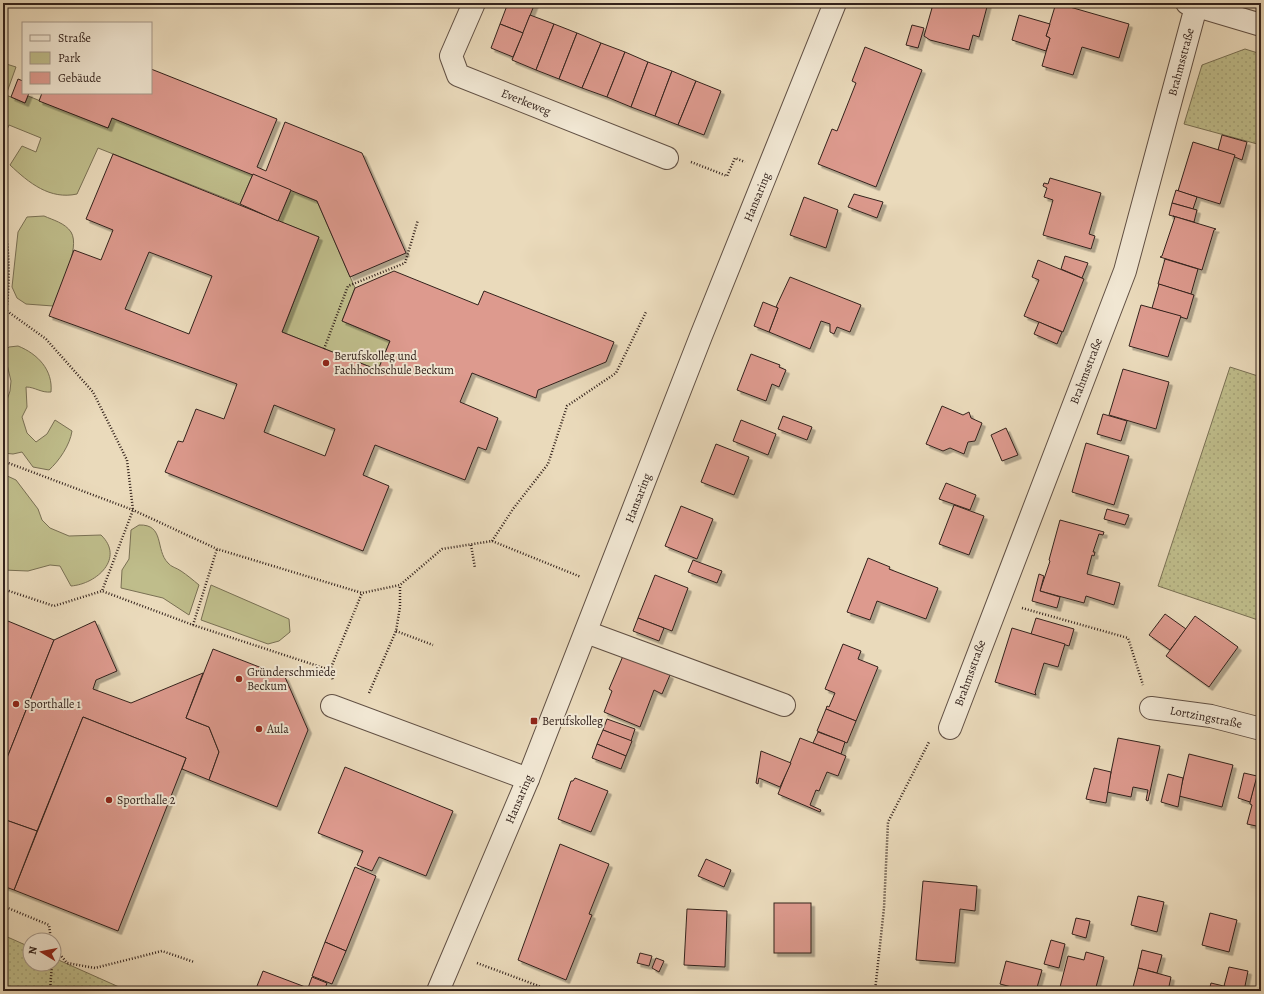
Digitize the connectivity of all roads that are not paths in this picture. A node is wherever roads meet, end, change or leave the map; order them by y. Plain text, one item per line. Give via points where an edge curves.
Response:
1 (474, 3) edge
2 (835, 3) edge
3 (1193, 4) edge
4 (1261, 25) edge
5 (667, 158) road end
6 (586, 632) junction
7 (784, 705) dead end
8 (332, 706) road end
9 (1151, 708) road end
10 (950, 728) road end
11 (1261, 728) edge
12 (528, 779) junction
13 (438, 991) edge

1 - 5 street, Everkeweg via 451,56 458,75
2 - 6 street, Hansaring
3 - 4 street
3 - 10 street, Brahmsstraße via 1125,271
6 - 7 street
6 - 12 street, Hansaring
8 - 12 street
9 - 11 street, Lortzingstraße via 1211,716
12 - 13 street, Hansaring

